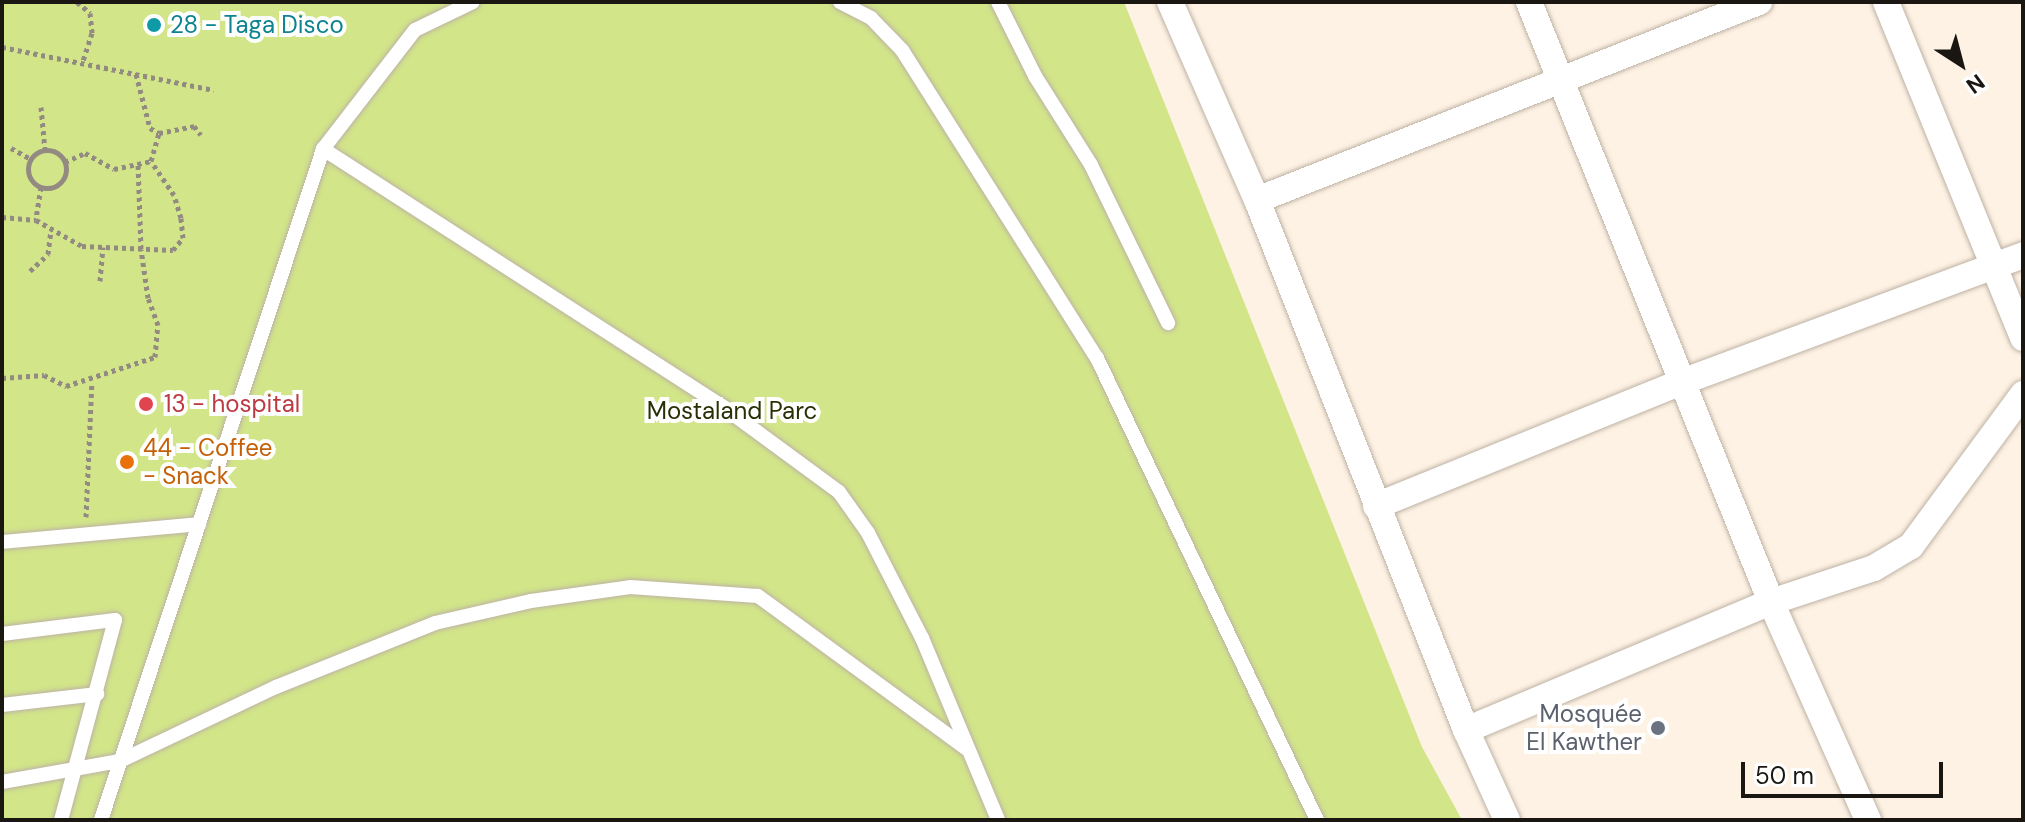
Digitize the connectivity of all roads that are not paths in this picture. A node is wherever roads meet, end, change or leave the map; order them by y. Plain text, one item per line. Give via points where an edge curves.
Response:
1 (473, 2) edge
2 (840, 2) edge
3 (998, 2) edge
4 (1170, 2) edge
5 (1529, 2) edge
6 (1759, 2) edge
7 (1886, 2) edge
8 (1560, 81) junction
9 (323, 149) junction
10 (1257, 200) junction
11 (2023, 255) edge
12 (1991, 267) junction
13 (1168, 323) dead end
14 (2023, 338) edge
15 (1682, 382) junction
16 (2023, 394) edge
17 (1376, 506) junction
18 (199, 524) junction
19 (2, 542) edge
20 (1771, 602) junction
21 (2, 634) edge
22 (97, 694) junction
23 (2, 705) edge
24 (1466, 730) junction
25 (966, 748) junction
26 (120, 761) junction
27 (77, 769) junction
28 (2, 782) edge
29 (61, 820) edge
30 (101, 820) edge
31 (998, 820) edge
32 (1317, 820) edge
33 (1507, 820) edge
34 (1868, 820) edge

1 - 9 lane via 415,30
2 - 32 lane via 871,18 902,50 1097,358
3 - 13 lane via 1035,76 1091,165
4 - 10 street
5 - 8 street
6 - 8 street
7 - 12 street
8 - 10 street
8 - 15 street
9 - 18 lane
9 - 25 lane via 722,406 839,492 868,533 922,638
10 - 17 street
11 - 12 street
12 - 14 street
12 - 15 street
15 - 17 street
15 - 20 street
16 - 20 street via 1911,546 1874,568
17 - 24 street
18 - 19 lane
18 - 26 lane
20 - 24 street
20 - 34 street
21 - 22 lane via 115,620
22 - 23 lane
22 - 27 lane
24 - 33 street
25 - 26 lane via 758,596 630,587 531,601 435,623 276,687
25 - 31 lane
26 - 27 lane
26 - 30 lane
27 - 28 lane
27 - 29 lane

